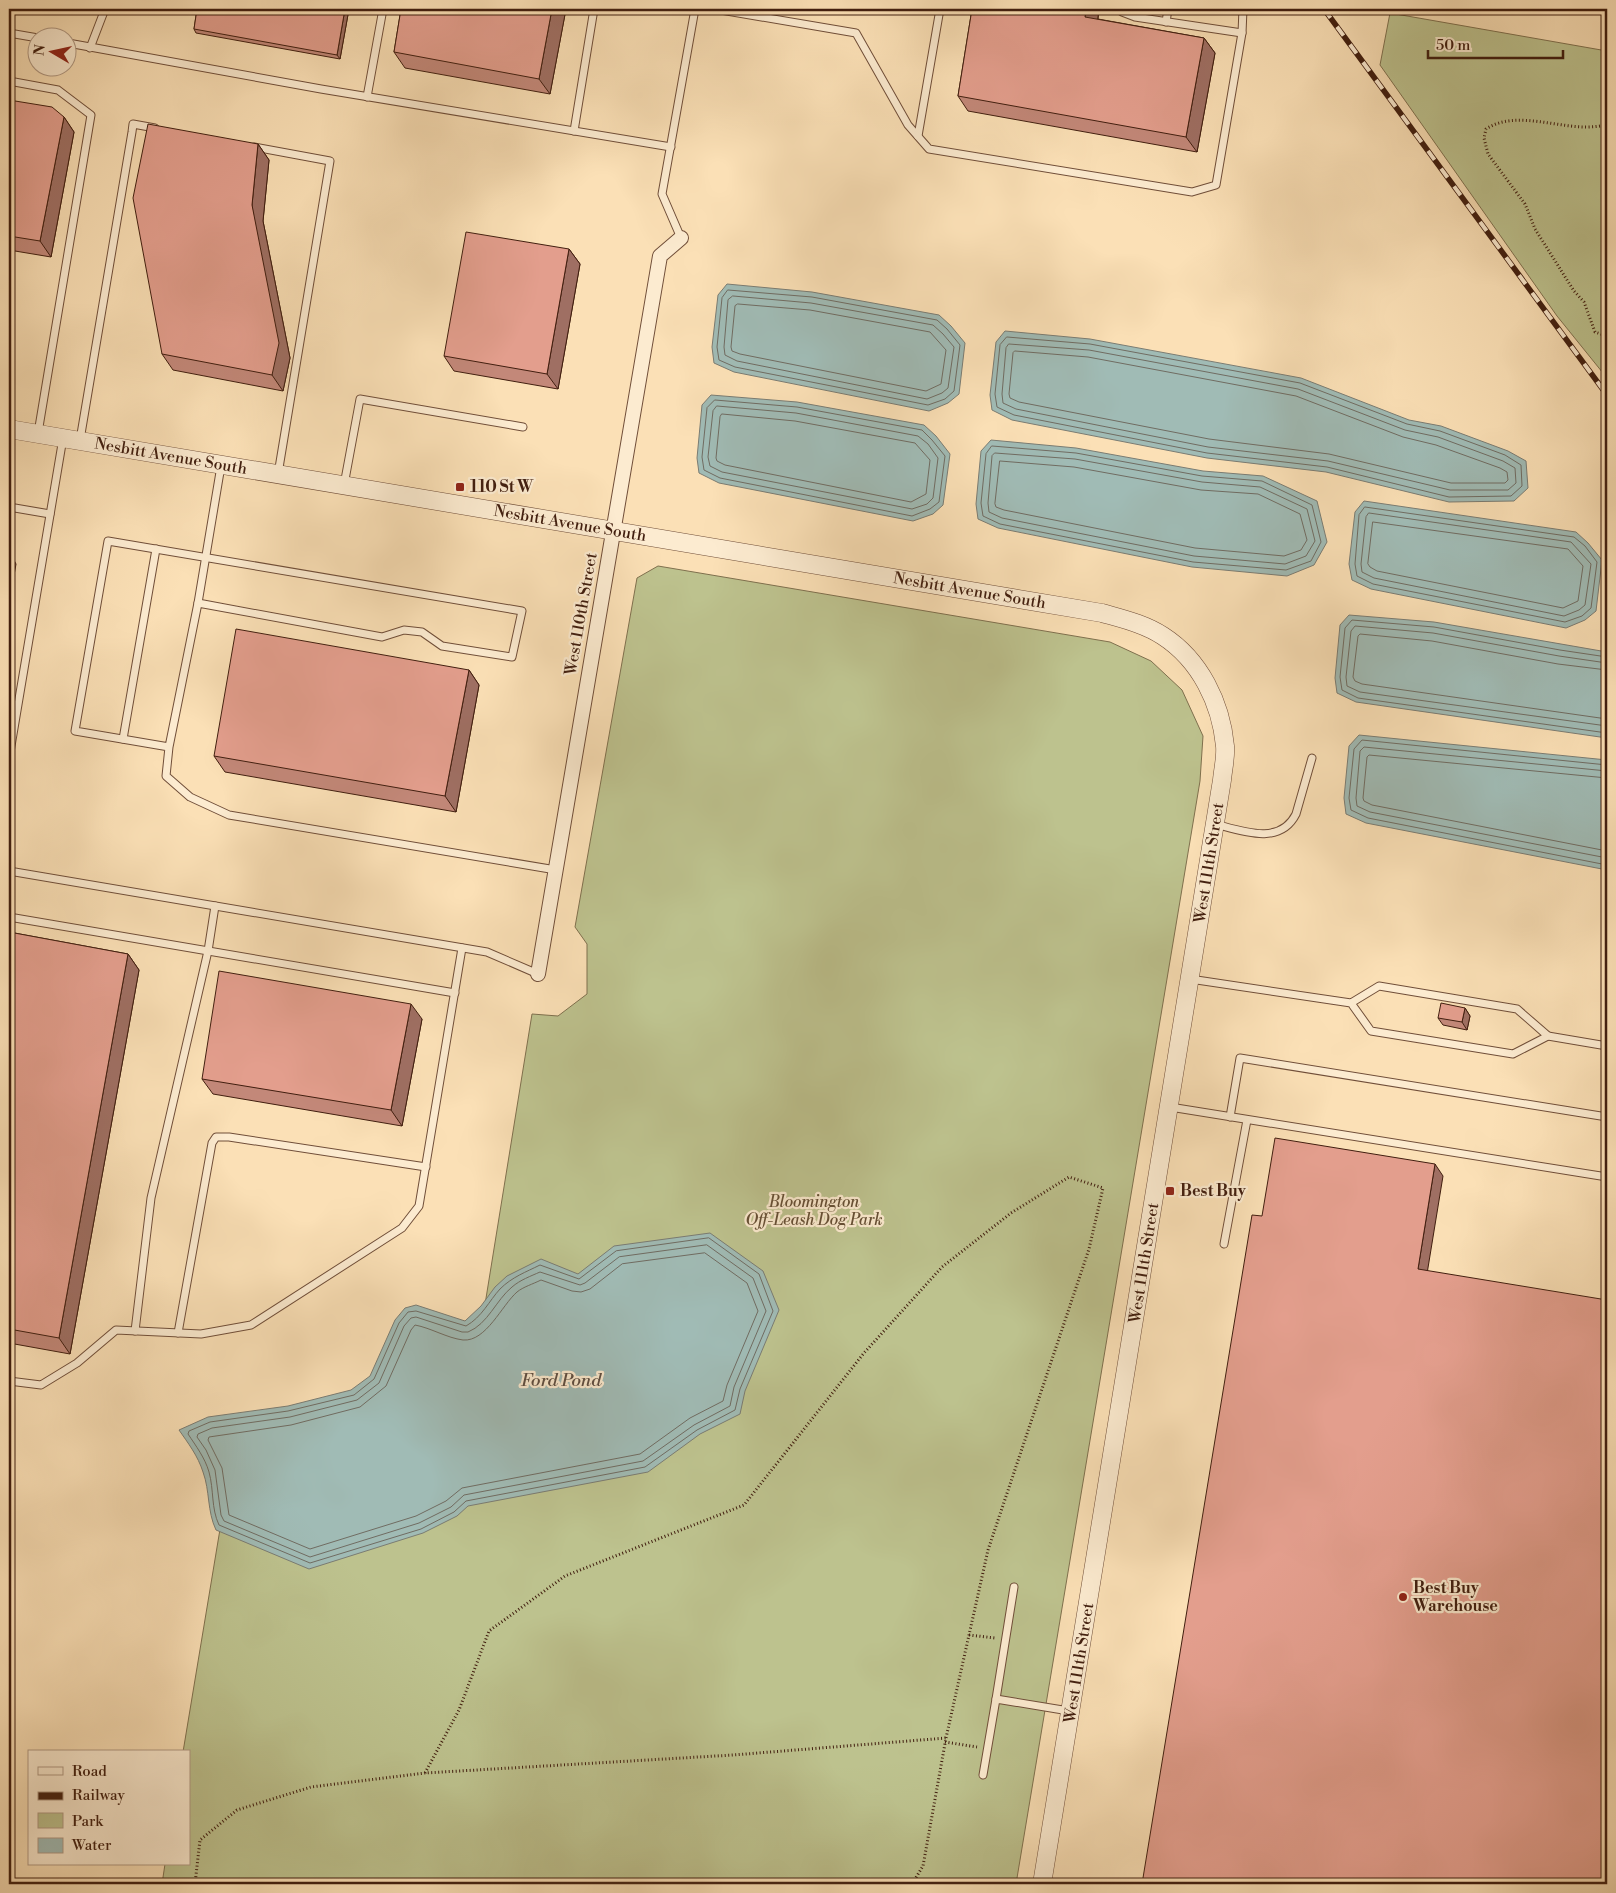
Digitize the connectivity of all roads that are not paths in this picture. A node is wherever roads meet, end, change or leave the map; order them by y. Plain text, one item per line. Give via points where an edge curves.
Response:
1 (105, 9) edge
2 (383, 9) edge
3 (594, 9) edge
4 (694, 9) edge
5 (715, 9) edge
6 (940, 9) edge
7 (1121, 9) edge
8 (1168, 9) edge
9 (1243, 9) edge
10 (1166, 22) junction
11 (9, 33) edge
12 (1242, 33) junction
13 (28, 36) edge
14 (78, 45) edge
15 (90, 48) junction
16 (9, 81) edge
17 (367, 97) junction
18 (163, 130) edge
19 (574, 131) junction
20 (918, 136) junction
21 (241, 144) edge
22 (671, 147) junction
23 (681, 238) joint
24 (522, 426) dead end
25 (9, 429) edge
26 (38, 433) junction
27 (72, 439) junction
28 (221, 464) junction
29 (278, 474) junction
30 (344, 485) junction
31 (9, 507) edge
32 (50, 514) junction
33 (613, 531) junction
34 (156, 549) junction
35 (206, 558) junction
36 (198, 603) junction
37 (1102, 613) joint
38 (123, 739) junction
39 (169, 747) junction
40 (9, 758) edge
41 (1312, 758) dead end
42 (1215, 824) junction
43 (556, 870) junction
44 (9, 871) edge
45 (215, 906) junction
46 (9, 917) edge
47 (462, 948) junction
48 (208, 951) junction
49 (538, 974) joint
50 (1190, 979) junction
51 (455, 992) junction
52 (1351, 1003) junction
53 (1548, 1036) junction
54 (1607, 1046) edge
55 (1169, 1107) junction
56 (1230, 1117) junction
57 (1607, 1117) edge
58 (1247, 1120) junction
59 (426, 1167) junction
60 (1607, 1177) edge
61 (1224, 1244) dead end
62 (135, 1331) junction
63 (178, 1333) junction
64 (9, 1381) edge
65 (1014, 1587) dead end
66 (996, 1699) junction
67 (1072, 1712) junction
68 (983, 1774) dead end
69 (1042, 1884) edge

1 - 15 lane
2 - 17 lane
3 - 19 lane
4 - 22 lane
5 - 20 lane via 856,33 908,125
6 - 20 lane
7 - 10 lane via 1135,17
8 - 10 lane
9 - 12 lane
10 - 12 lane
11 - 13 lane
12 - 20 lane via 1216,185 1192,192 958,154 929,149
14 - 15 lane
15 - 17 lane
16 - 26 lane via 58,90 91,115
17 - 19 lane
18 - 27 lane via 133,124
19 - 22 lane
21 - 29 lane via 330,161
22 - 23 lane via 662,194
23 - 33 street, West 110th Street via 660,256
24 - 30 lane via 360,399
25 - 26 street, Nesbitt Avenue South
26 - 27 street, Nesbitt Avenue South
27 - 28 street, Nesbitt Avenue South
27 - 32 lane
28 - 29 street, Nesbitt Avenue South
28 - 35 lane
29 - 30 street, Nesbitt Avenue South
30 - 33 street, Nesbitt Avenue South
31 - 32 lane
32 - 40 lane
33 - 37 street, Nesbitt Avenue South
33 - 43 street, West 110th Street
34 - 35 lane
34 - 38 lane
34 - 38 lane via 108,541 103,569 75,731
35 - 36 lane
35 - 36 lane via 522,611 512,658 442,646 422,632 404,630 382,637
36 - 39 lane
37 - 42 street, West 111th Street via 1133,622 1163,636 1188,658 1207,684 1220,714 1225,748
38 - 39 lane
39 - 43 lane via 166,776 190,797 229,815
41 - 42 lane via 1296,814 1292,822 1278,833 1254,834
42 - 50 street, West 111th Street
43 - 49 street, West 110th Street
44 - 45 lane
45 - 47 lane
45 - 48 lane
46 - 48 lane
47 - 49 lane via 487,952
47 - 51 lane
48 - 51 lane
48 - 62 lane via 151,1198
50 - 52 lane
50 - 55 street, West 111th Street
51 - 59 lane
52 - 53 lane via 1379,986 1517,1009
52 - 53 lane via 1371,1031 1513,1054
53 - 54 lane
55 - 56 lane
55 - 67 street, West 111th Street
56 - 57 lane via 1240,1058
56 - 58 lane
58 - 60 lane
58 - 61 lane
59 - 63 lane via 419,1206 402,1228 251,1325 201,1334
59 - 63 lane via 216,1137 212,1143
62 - 63 lane
62 - 64 lane via 116,1330 77,1363 41,1385
65 - 66 lane
66 - 67 lane
66 - 68 lane
67 - 69 street, West 111th Street

